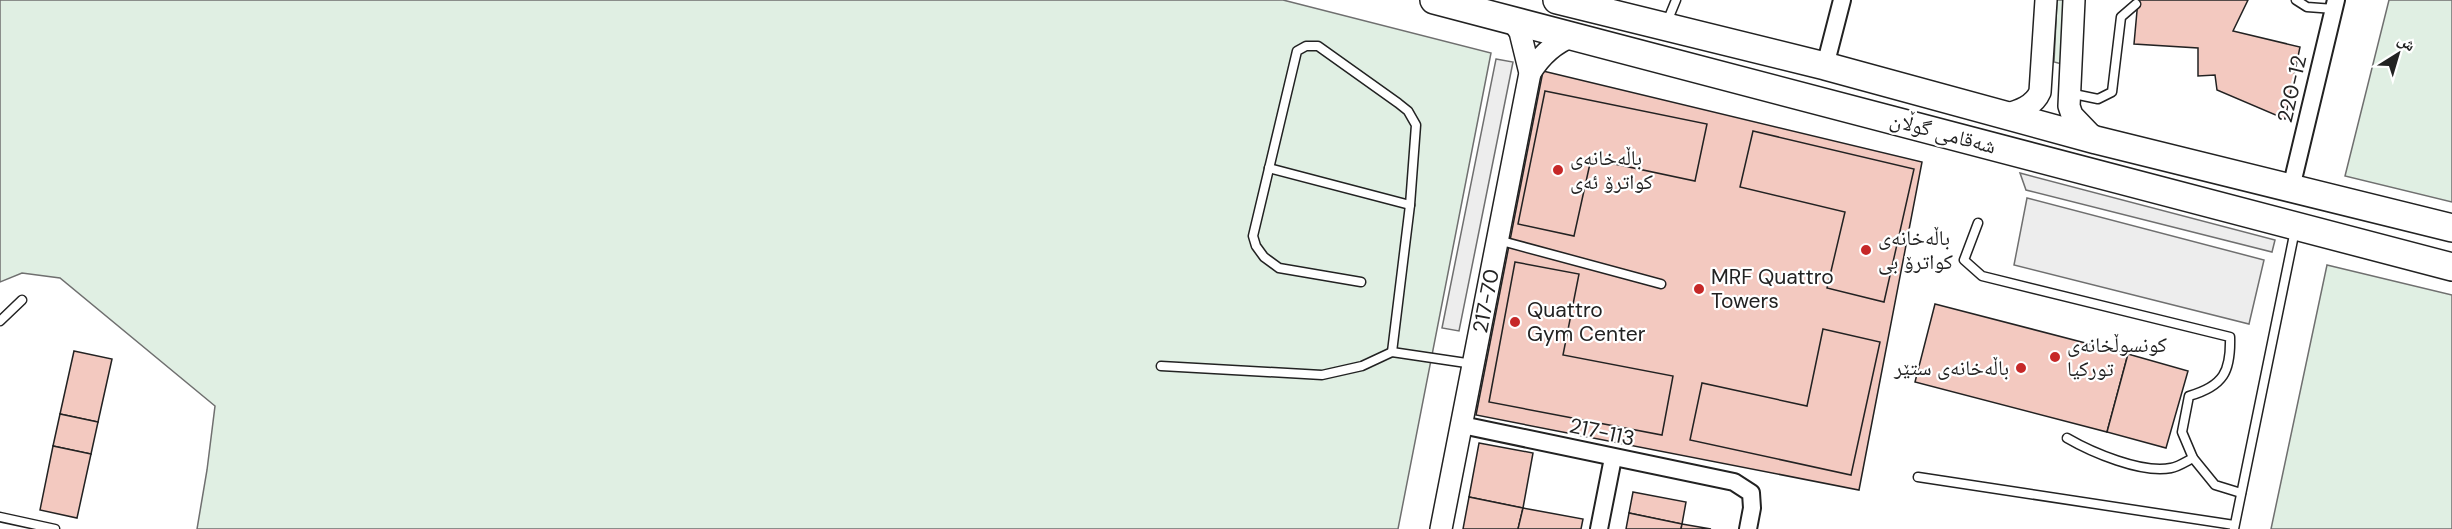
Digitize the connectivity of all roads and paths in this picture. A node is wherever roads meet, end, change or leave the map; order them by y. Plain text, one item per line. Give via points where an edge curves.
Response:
1 (1434, 0) edge
2 (1557, 0) edge
3 (1676, 0) edge
4 (1842, 0) edge
5 (2046, 0) edge
6 (2074, 0) edge
7 (2296, 0) edge
8 (2136, 4) dead end
9 (2335, 5) edge
10 (1512, 20) junction
11 (1664, 28) junction
12 (1573, 36) junction
13 (2043, 56) junction
14 (2071, 59) junction
15 (1825, 66) junction
16 (1530, 72) junction
17 (2069, 93) junction
18 (2005, 115) junction
19 (2096, 140) junction
20 (1269, 168) junction
21 (2292, 188) junction
22 (1410, 206) junction
23 (1978, 223) dead end
24 (2296, 226) junction
25 (2452, 228) edge
26 (1497, 240) junction
27 (2452, 267) edge
28 (1361, 282) dead end
29 (1661, 284) dead end
30 (22, 300) dead end
31 (0, 321) edge
32 (1392, 352) junction
33 (1474, 364) junction
34 (1161, 366) dead end
35 (1462, 425) junction
36 (2067, 438) dead end
37 (1613, 458) junction
38 (2193, 458) junction
39 (1918, 477) dead end
40 (2241, 493) junction
41 (0, 517) edge
42 (2234, 527) edge
43 (55, 529) edge
44 (1441, 529) edge
45 (1599, 529) edge
46 (1748, 529) edge

1 - 10 main road, شەقامی گوڵان
2 - 11 main road, شەقامی گوڵان
3 - 11 lane
4 - 15 street
5 - 13 street
6 - 14 street
7 - 9 lane via 2307,7
8 - 17 lane via 2121,17 2112,92 2098,99
9 - 21 street, 220-12
10 - 12 main road, شەقامی گوڵان
10 - 16 street, 217-70 via 1520,32
11 - 15 main road, شەقامی گوڵان
12 - 16 street, 217-70 via 1559,41
12 - 24 main road, شەقامی گوڵان
13 - 14 street via 2048,69 2058,76 2068,69
13 - 18 street via 2039,96
14 - 17 street
15 - 18 main road, شەقامی گوڵان
16 - 26 street, 217-70
17 - 19 street via 2072,115
18 - 19 main road, شەقامی گوڵان
19 - 21 main road, شەقامی گوڵان
20 - 22 lane
20 - 22 lane via 1297,51 1318,46 1408,111 1416,125
20 - 28 lane via 1253,236 1264,257 1279,268
21 - 25 main road, شەقامی گوڵان
22 - 32 lane
23 - 38 lane via 1964,260 1982,276 2230,337 2231,360 2223,379 2189,396 2182,432
24 - 27 main road, شەقامی گوڵان
24 - 40 lane
26 - 29 lane
26 - 33 street, 217-70
30 - 31 lane
32 - 33 lane
32 - 34 lane via 1362,366 1322,375
33 - 35 street, 217-70
35 - 37 street, 217-113
35 - 44 street, 217-70
36 - 38 lane via 2132,466 2171,468
37 - 45 street
37 - 46 street, 217-113 via 1734,482 1751,493
38 - 40 lane via 2215,485
39 - 42 lane
40 - 42 lane
41 - 43 lane

